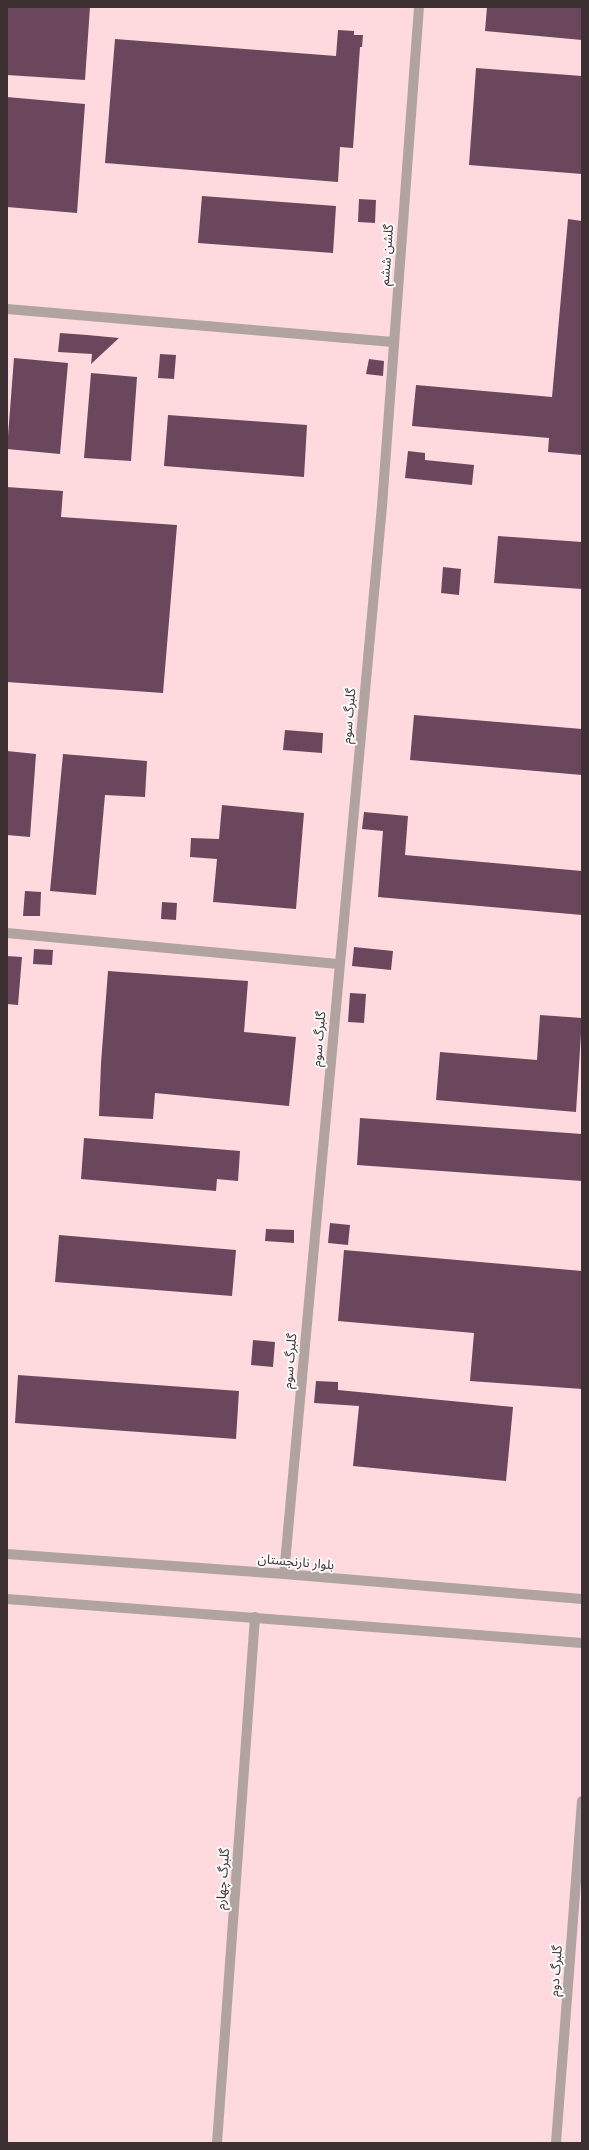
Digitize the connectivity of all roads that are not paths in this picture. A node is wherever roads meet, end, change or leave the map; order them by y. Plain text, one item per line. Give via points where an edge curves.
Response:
1 (419, 7) edge
2 (7, 309) edge
3 (393, 342) junction
4 (382, 506) joint
5 (7, 933) edge
6 (338, 964) junction
7 (7, 1554) edge
8 (284, 1574) junction
9 (7, 1599) edge
10 (582, 1599) edge
11 (255, 1617) junction
12 (582, 1643) edge
13 (582, 1801) edge
14 (217, 2143) edge
15 (556, 2143) edge

1 - 3 street, گلشن ششم
2 - 3 street
3 - 4 street, گلشن ششم
4 - 6 street, گلبرگ سوم
5 - 6 street
6 - 8 street, گلبرگ سوم
7 - 8 street, بلوار نارنجستان
8 - 10 street, بلوار نارنجستان
9 - 11 street
11 - 12 street
11 - 14 street, گلبرگ چهارم
13 - 15 street, گلبرگ دوم

